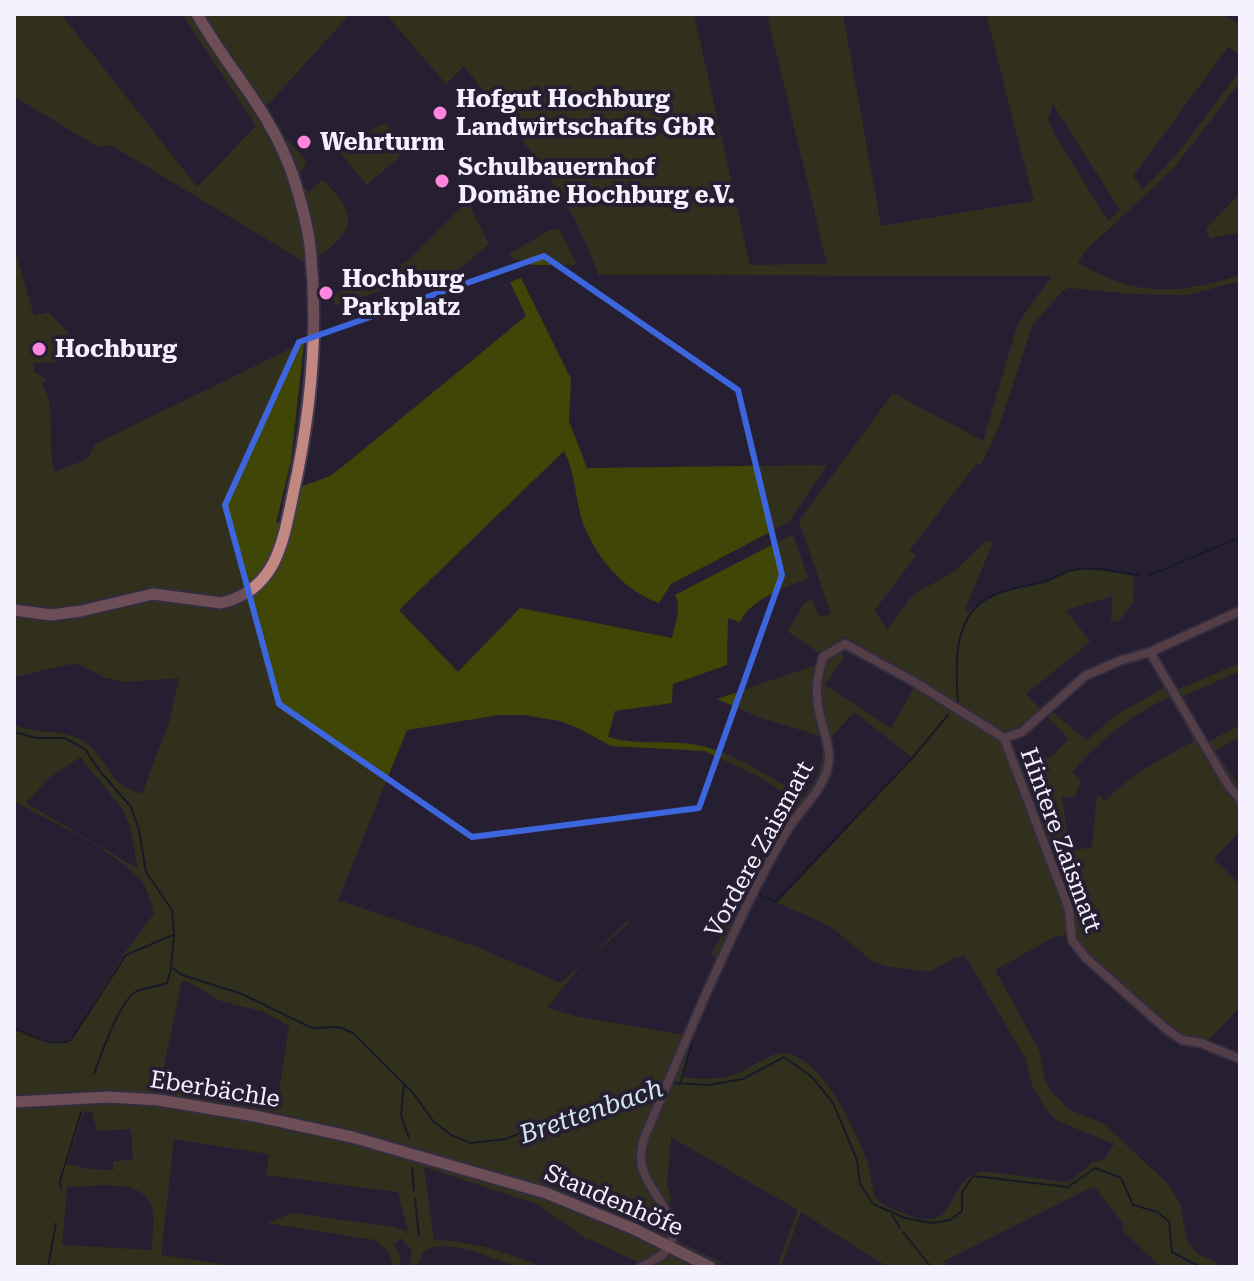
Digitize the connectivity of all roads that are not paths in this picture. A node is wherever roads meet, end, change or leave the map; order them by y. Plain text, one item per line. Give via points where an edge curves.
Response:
1 (197, 14) edge
2 (14, 610) edge
3 (1240, 611) edge
4 (1150, 652) junction
5 (1004, 738) junction
6 (1240, 799) edge
7 (1240, 1059) edge
8 (14, 1102) edge
9 (406, 1151) joint
10 (668, 1245) junction
11 (641, 1267) edge
12 (710, 1267) edge

1 - 2 street via 281,144 310,244 313,354 286,526 262,580 231,601 153,594 51,615
3 - 4 street
4 - 5 street via 1085,676 1022,732
4 - 6 street
5 - 7 street, Hintere Zaismatt via 1069,909 1072,940 1166,1029 1182,1040
5 - 10 street, Vordere Zaismatt via 845,644 823,657 816,686 827,770 755,889 703,995 644,1138 644,1174 672,1222
8 - 9 street, Eberbächle via 159,1100
9 - 10 street, Staudenhöfe via 546,1193
10 - 11 street
10 - 12 street, Staudenhöfe

